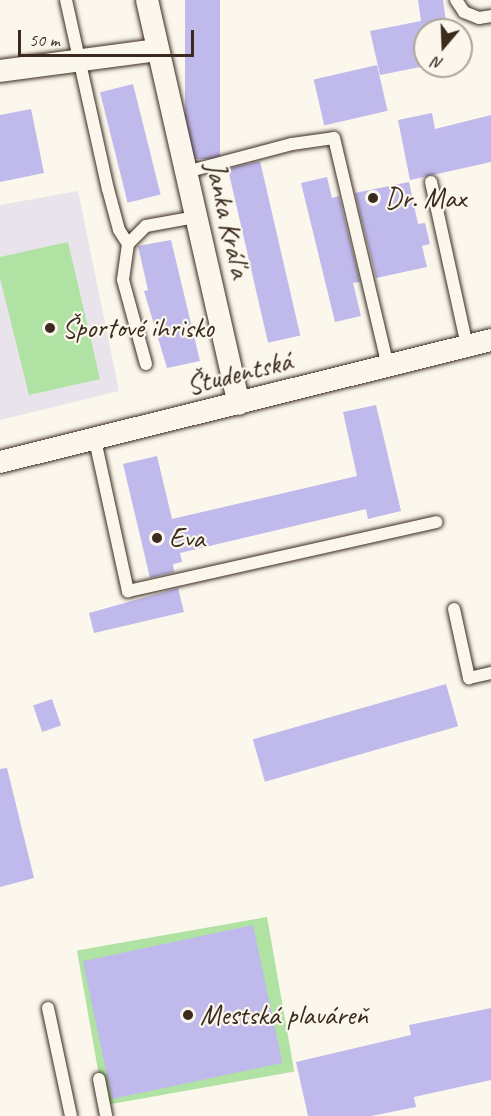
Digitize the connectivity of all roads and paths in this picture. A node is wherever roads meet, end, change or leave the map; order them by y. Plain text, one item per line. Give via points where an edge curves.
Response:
1 (66, 0) edge
2 (147, 0) edge
3 (456, 0) edge
4 (491, 16) edge
5 (158, 50) junction
6 (78, 61) junction
7 (0, 70) edge
8 (186, 172) junction
9 (430, 182) dead end
10 (196, 217) junction
11 (128, 244) junction
12 (491, 340) edge
13 (467, 346) junction
14 (146, 364) dead end
15 (388, 366) junction
16 (239, 404) junction
17 (95, 440) junction
18 (0, 462) edge
19 (436, 522) dead end
20 (454, 609) dead end
21 (491, 673) edge
22 (48, 1008) dead end
23 (99, 1079) dead end
24 (71, 1116) edge
25 (106, 1116) edge

1 - 6 lane
2 - 5 street, Janka Kráľa
3 - 4 lane via 471,15
5 - 6 street
5 - 8 street, Janka Kráľa
6 - 7 street
6 - 11 lane via 119,230
8 - 10 street, Janka Kráľa
8 - 15 lane via 292,144 334,138
9 - 13 lane
10 - 11 lane via 146,226
10 - 16 street, Janka Kráľa
11 - 14 lane via 123,280
12 - 13 street, Študentská
13 - 15 street, Študentská
15 - 16 street, Študentská
16 - 17 street, Študentská
17 - 18 street, Študentská
17 - 19 lane via 128,591
20 - 21 lane via 469,678
22 - 24 lane
23 - 25 lane

